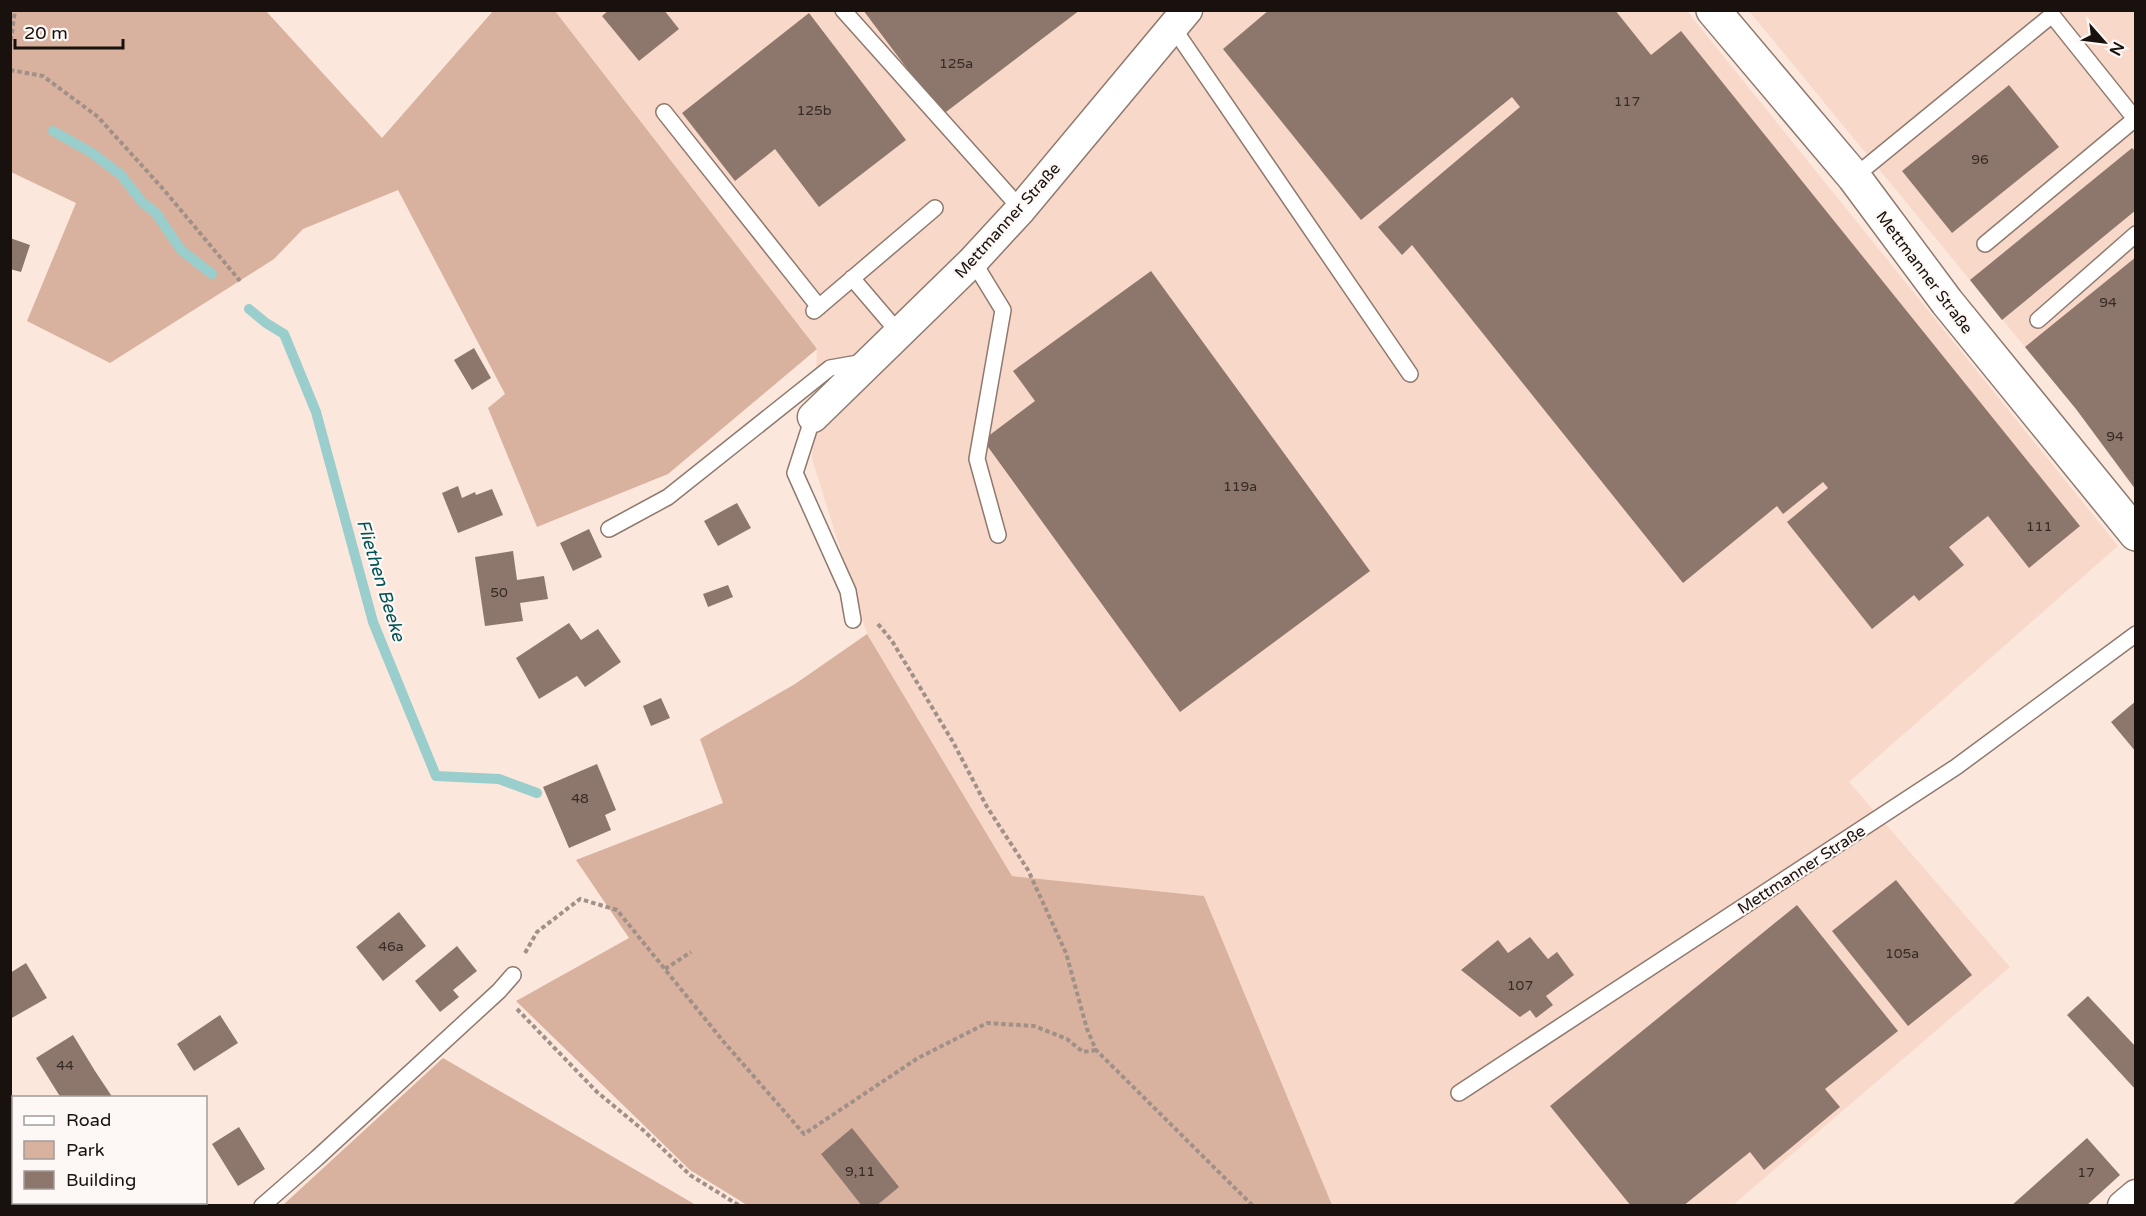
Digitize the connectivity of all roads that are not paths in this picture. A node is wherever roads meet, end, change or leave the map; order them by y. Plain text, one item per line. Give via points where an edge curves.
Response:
1 (843, 10) edge
2 (1713, 10) edge
3 (1179, 18) edge
4 (664, 112) dead end
5 (2135, 120) edge
6 (1854, 177) junction
7 (934, 208) dead end
8 (1021, 209) junction
9 (2136, 234) edge
10 (1985, 244) dead end
11 (973, 261) junction
12 (852, 278) junction
13 (2038, 320) dead end
14 (899, 333) junction
15 (870, 361) junction
16 (1410, 374) dead end
17 (813, 417) joint
18 (609, 529) dead end
19 (2136, 534) edge
20 (998, 535) dead end
21 (853, 620) road end
22 (2136, 634) edge
23 (513, 975) road end
24 (1460, 1093) dead end
25 (2136, 1195) edge
26 (262, 1206) edge
27 (2123, 1206) edge

1 - 8 lane
2 - 6 street, Mettmanner Straße
3 - 8 street, Mettmanner Straße
3 - 16 lane
4 - 12 lane via 816,309
5 - 6 lane via 2052,15
5 - 10 lane
6 - 19 street, Mettmanner Straße via 1947,302
7 - 12 lane
8 - 11 street, Mettmanner Straße
9 - 13 lane
11 - 14 street, Mettmanner Straße
11 - 20 lane via 1003,309 977,459
12 - 14 lane
14 - 15 street, Mettmanner Straße
15 - 17 street, Mettmanner Straße
15 - 18 lane via 831,368 668,497
17 - 21 lane via 795,473 848,591
22 - 24 lane, Mettmanner Straße via 1956,767
23 - 26 lane
25 - 27 street

